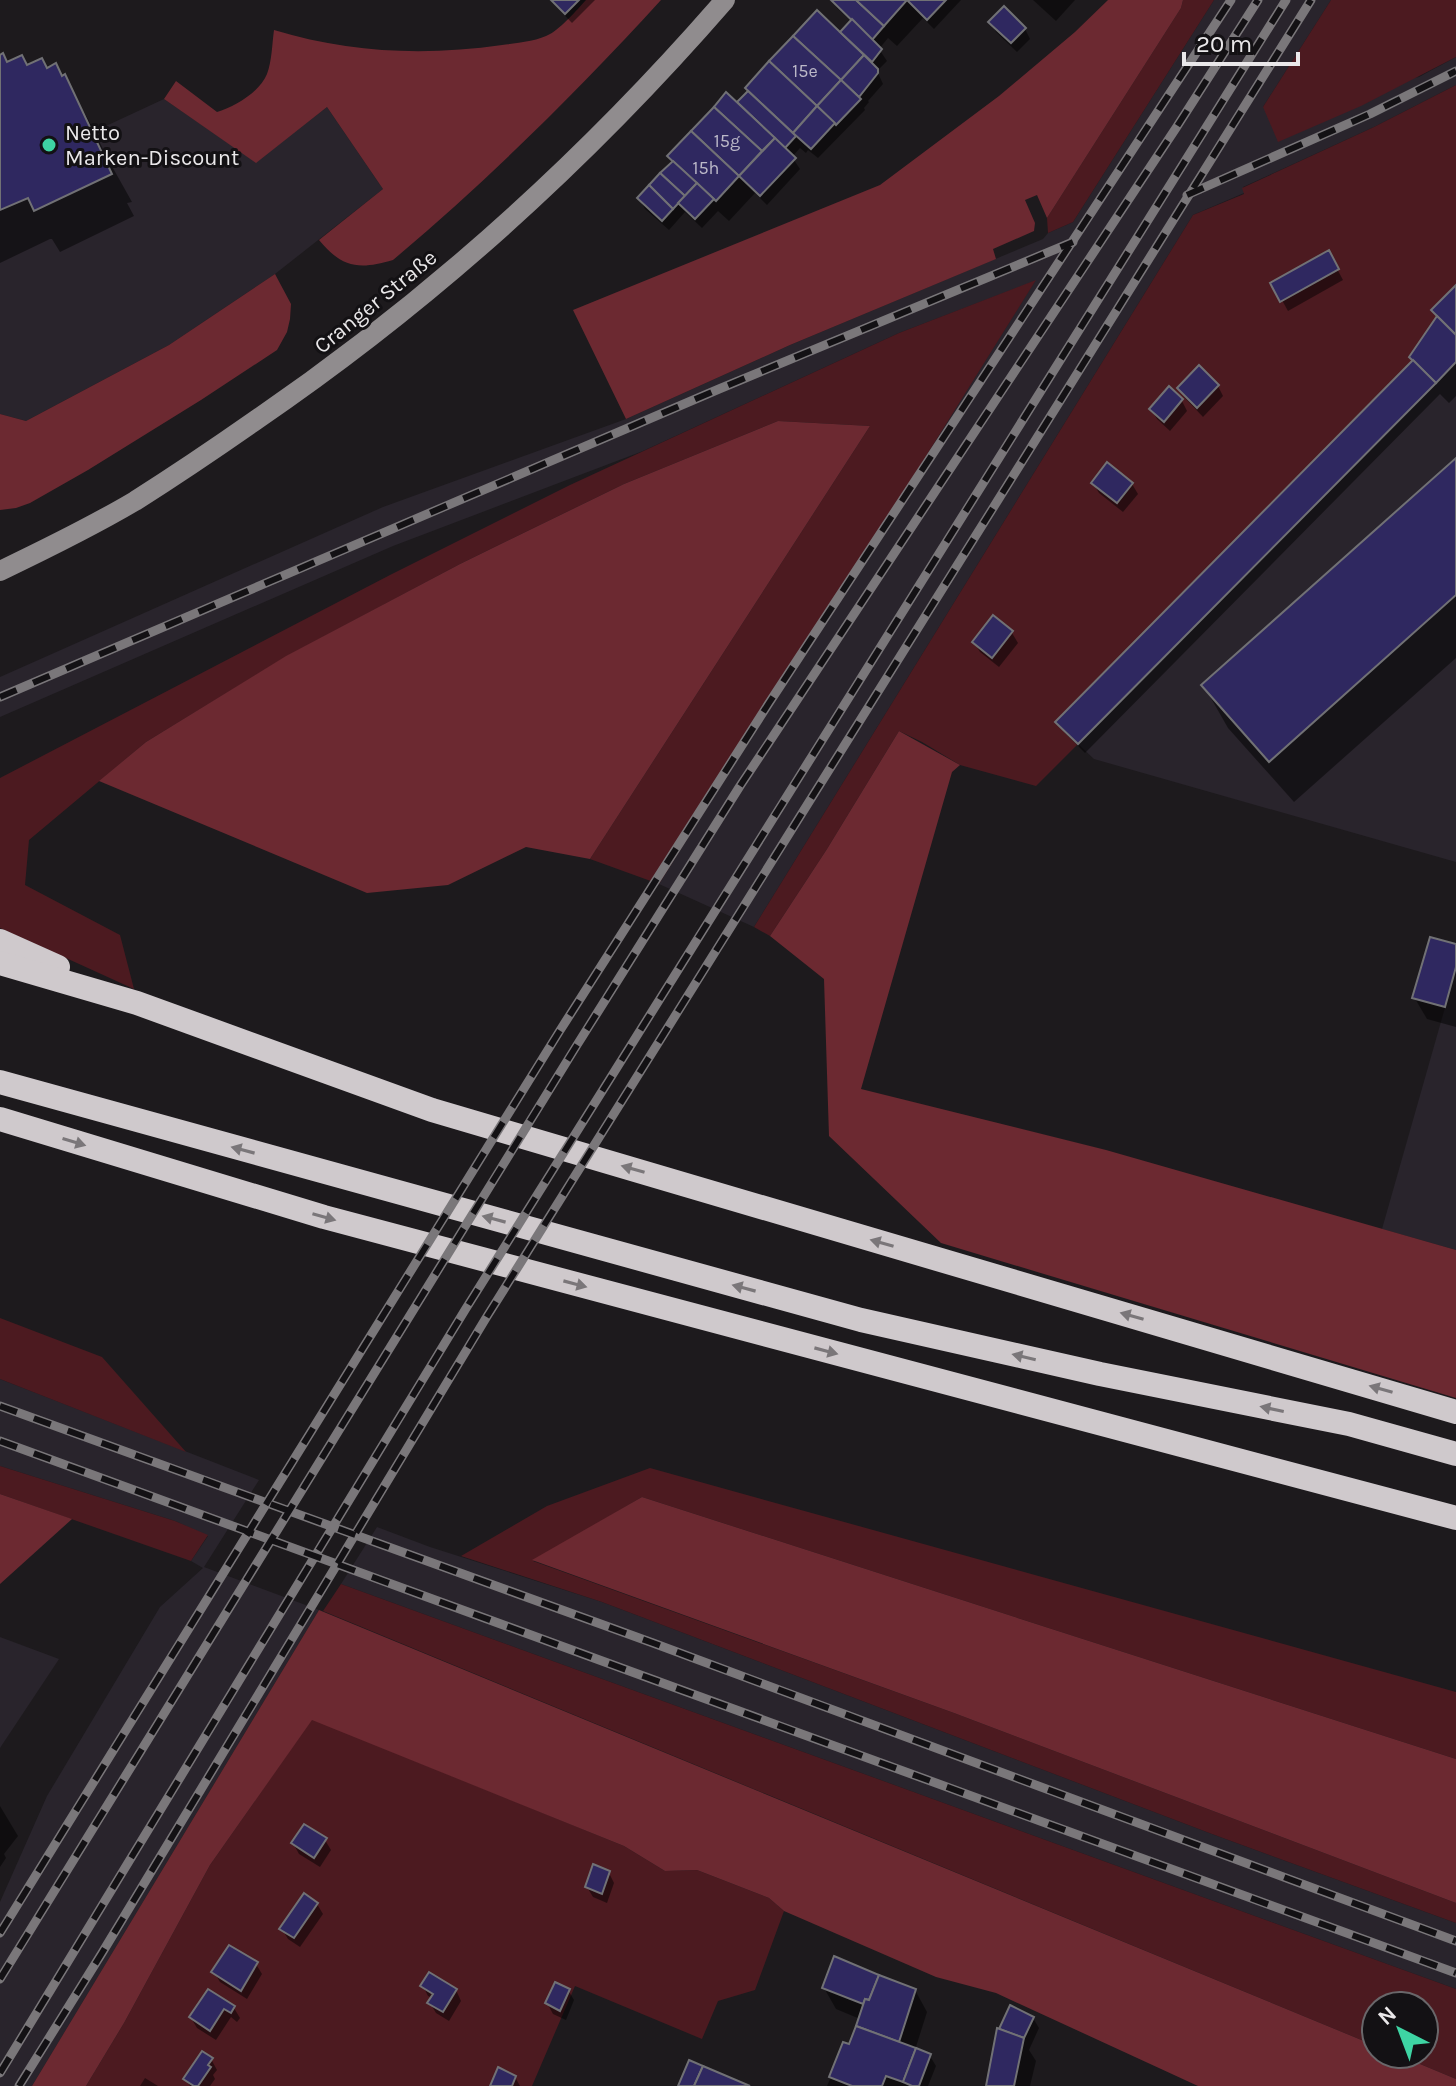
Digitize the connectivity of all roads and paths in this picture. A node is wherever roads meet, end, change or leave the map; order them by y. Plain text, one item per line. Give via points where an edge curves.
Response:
1 (725, 0) edge
2 (0, 571) edge
3 (0, 941) edge
4 (0, 963) edge
5 (137, 1003) junction
6 (0, 1082) edge
7 (0, 1119) edge
8 (1456, 1412) edge
9 (1456, 1454) edge
10 (1456, 1518) edge

1 - 2 street, Cranger Straße via 576,159 368,339 134,501
3 - 5 highway
4 - 5 highway
8 -> 5 highway via 432,1110
9 -> 6 highway via 1349,1424 861,1320
7 -> 10 highway via 339,1221

